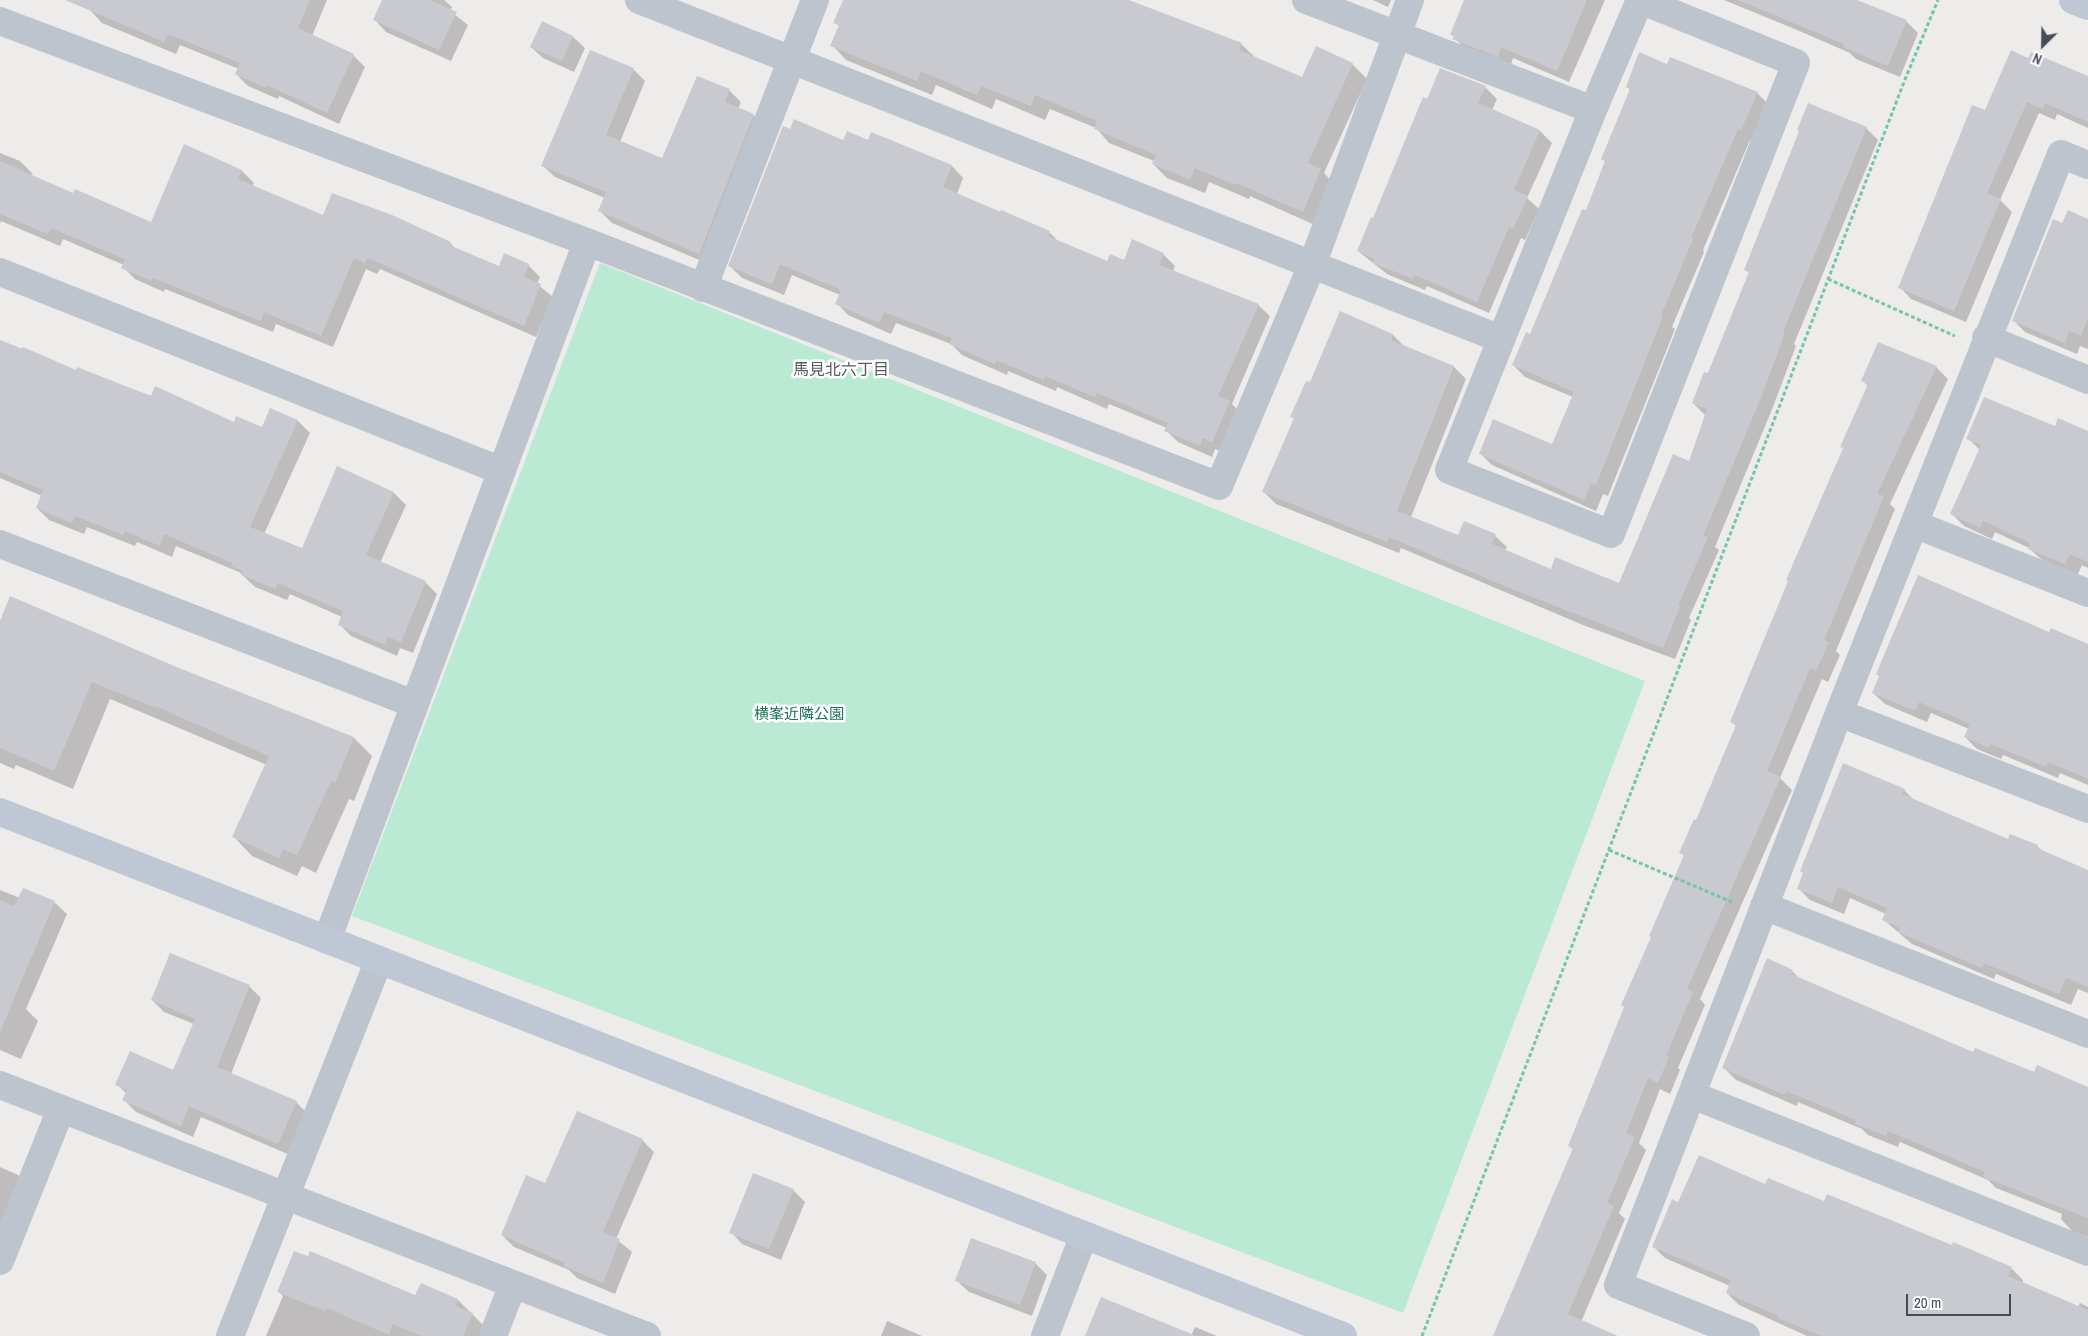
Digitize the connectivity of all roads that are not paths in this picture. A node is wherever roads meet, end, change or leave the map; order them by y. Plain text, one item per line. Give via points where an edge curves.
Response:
1 (639, 0) edge
2 (814, 0) edge
3 (1306, 0) edge
4 (1410, 0) edge
5 (2072, 0) edge
6 (2088, 6) edge
7 (0, 21) edge
8 (1396, 34) junction
9 (792, 58) junction
10 (1593, 110) junction
11 (2088, 165) edge
12 (587, 242) junction
13 (1312, 265) junction
14 (0, 272) edge
15 (703, 288) junction
16 (1501, 339) junction
17 (1984, 343) junction
18 (2088, 380) edge
19 (502, 471) junction
20 (1914, 524) junction
21 (0, 544) edge
22 (2088, 593) edge
23 (414, 704) junction
24 (1839, 713) junction
25 (2088, 809) edge
26 (0, 812) edge
27 (1762, 910) junction
28 (327, 940) junction
29 (380, 960) junction
30 (2088, 1034) edge
31 (0, 1085) edge
32 (1692, 1095) junction
33 (61, 1109) junction
34 (284, 1197) junction
35 (1084, 1235) junction
36 (2088, 1252) edge
37 (0, 1261) edge
38 (513, 1284) junction
39 (230, 1336) edge
40 (493, 1336) edge
41 (647, 1336) edge
42 (1044, 1336) edge
43 (1343, 1336) edge
44 (1746, 1336) edge

1 - 9 street
2 - 9 street
3 - 8 street
4 - 8 street
5 - 6 street
7 - 12 street
8 - 10 street
8 - 13 street
9 - 13 street
9 - 15 street
10 - 16 street
10 - 16 street via 1640,0 1796,63 1612,534 1449,470
11 - 17 street via 2061,154
12 - 15 street
12 - 19 street
13 - 15 street via 1219,486
13 - 16 street
14 - 19 street
17 - 18 street
17 - 20 street
19 - 23 street
20 - 22 street
20 - 24 street
21 - 23 street
23 - 28 street
24 - 25 street
24 - 27 street
26 - 28 street
27 - 30 street
27 - 32 street
28 - 29 street
29 - 34 street
29 - 35 street
31 - 33 street
32 - 36 street
32 - 44 street via 1618,1285
33 - 34 street
33 - 37 street
34 - 38 street
34 - 39 street
35 - 42 street
35 - 43 street
38 - 40 street
38 - 41 street

